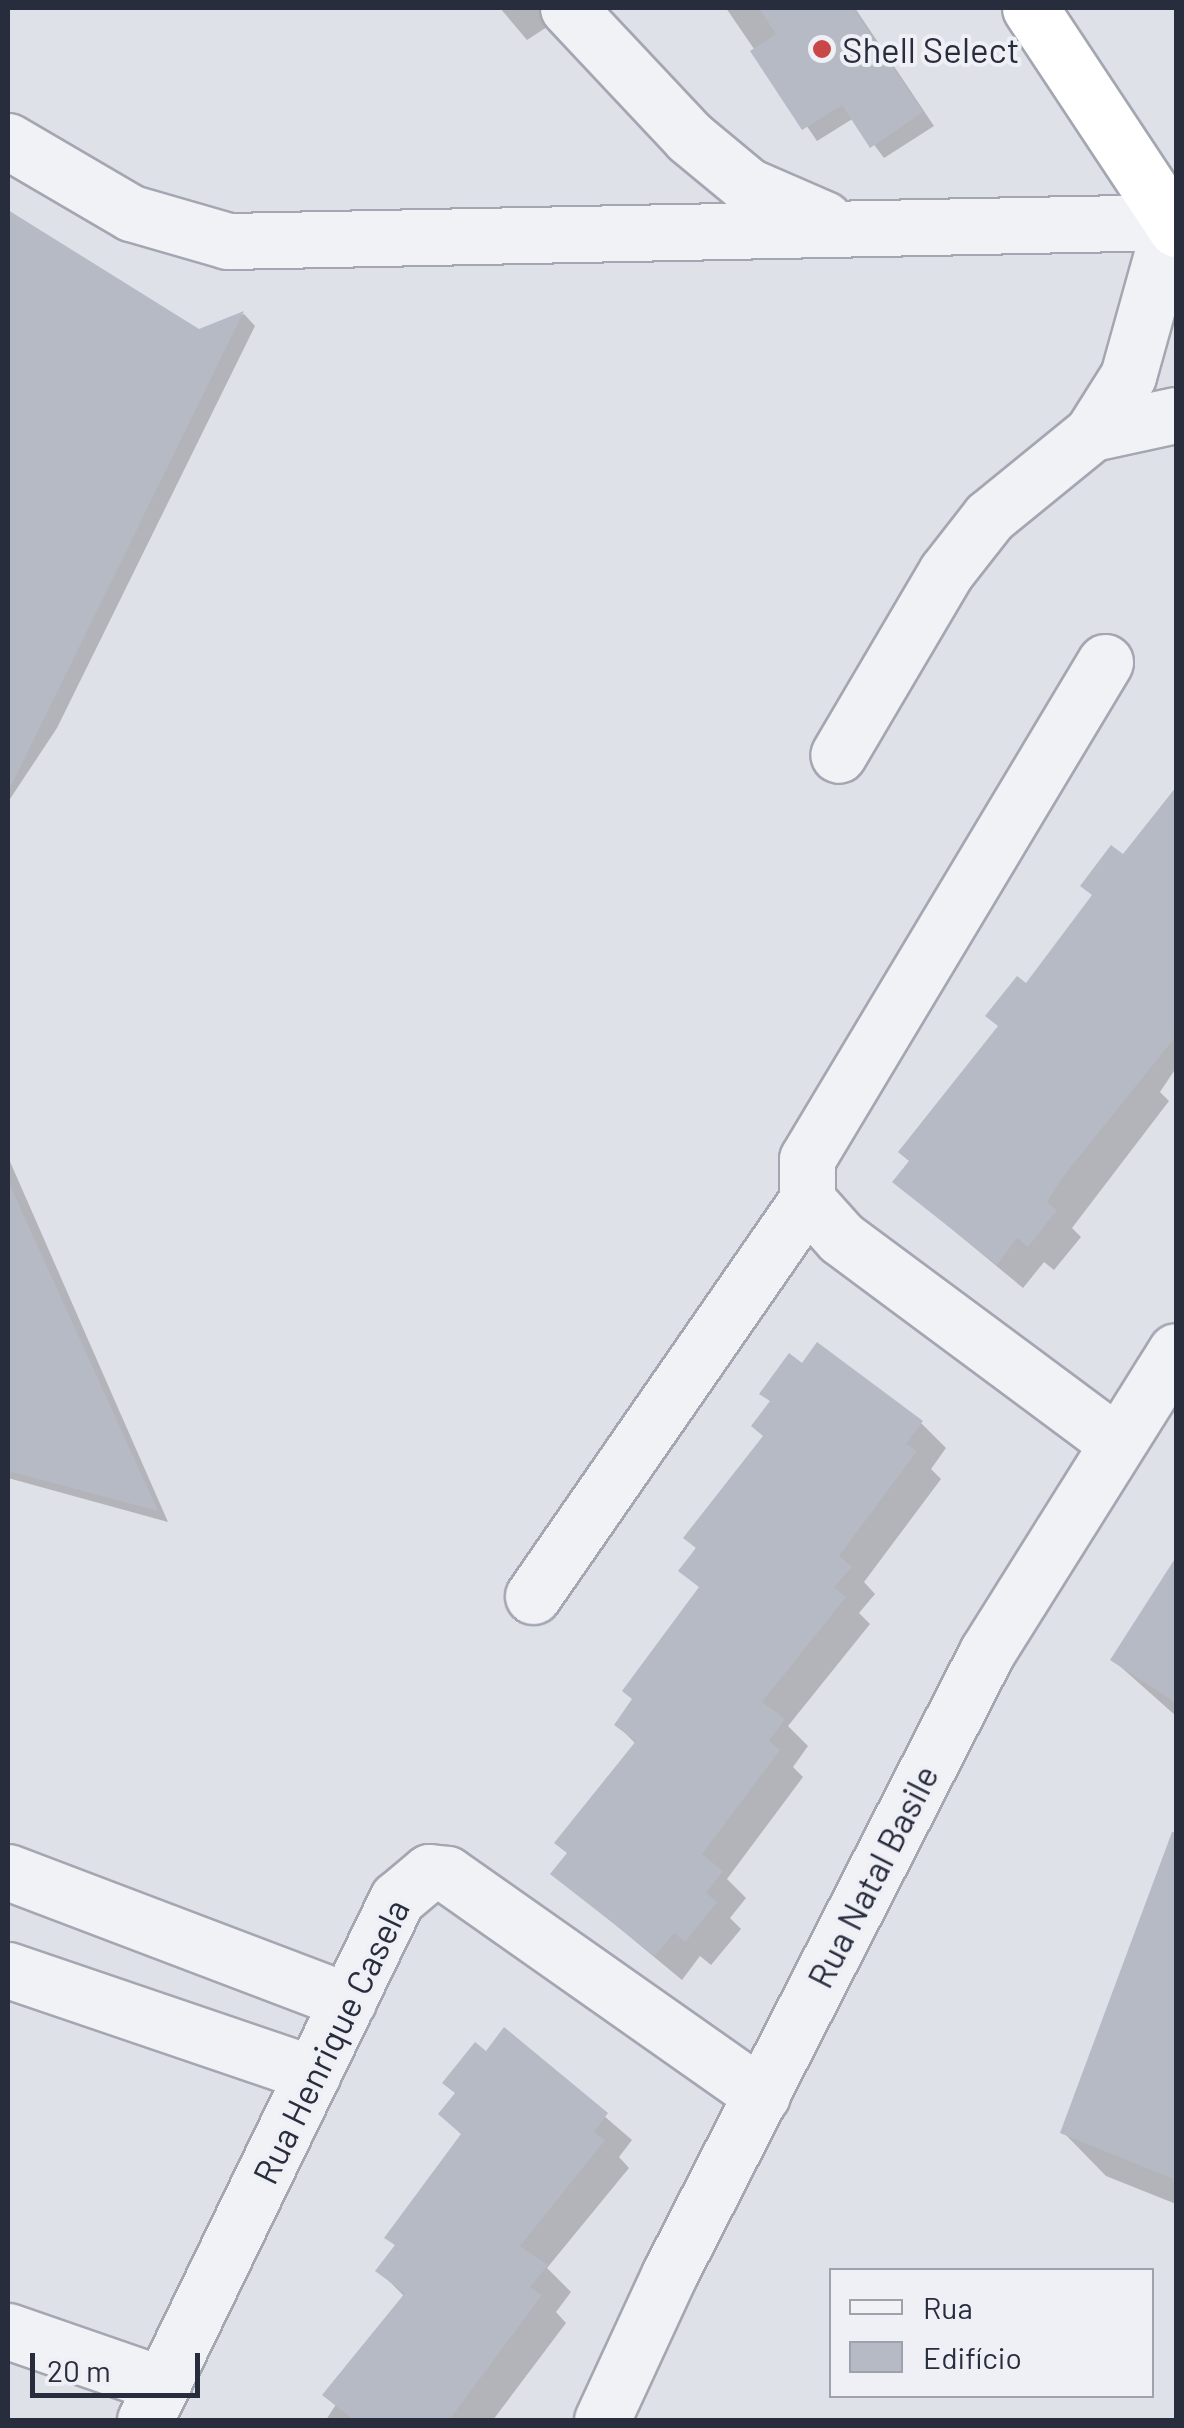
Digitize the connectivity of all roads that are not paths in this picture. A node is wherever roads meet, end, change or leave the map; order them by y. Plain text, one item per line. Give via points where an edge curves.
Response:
1 (568, 8) edge
2 (1030, 8) edge
3 (8, 142) edge
4 (840, 226) junction
5 (1174, 226) edge
6 (1176, 415) edge
7 (1092, 433) junction
8 (1105, 662) dead end
9 (838, 755) dead end
10 (806, 1200) junction
11 (1176, 1351) edge
12 (1117, 1443) junction
13 (533, 1596) dead end
14 (8, 1872) edge
15 (8, 1970) edge
16 (348, 2001) junction
17 (313, 2074) junction
18 (762, 2095) junction
19 (8, 2331) edge
20 (154, 2402) edge
21 (602, 2420) edge

1 - 4 street via 689,138 748,186
2 - 5 highway
3 - 4 street via 131,214 228,241
4 - 5 street
5 - 7 street via 1128,376
6 - 7 street
7 - 9 street via 989,517 911,627
8 - 10 street via 806,1159
10 - 12 street via 841,1238
10 - 13 street
11 - 12 street, Rua Natal Basile
12 - 18 street, Rua Natal Basile via 986,1652
14 - 16 street
15 - 17 street
16 - 17 street, Rua Henrique Casela
16 - 18 street, Rua Henrique Casela via 397,1899 428,1872 448,1874
17 - 20 street, Rua Henrique Casela
18 - 21 street, Rua Natal Basile
19 - 20 street

